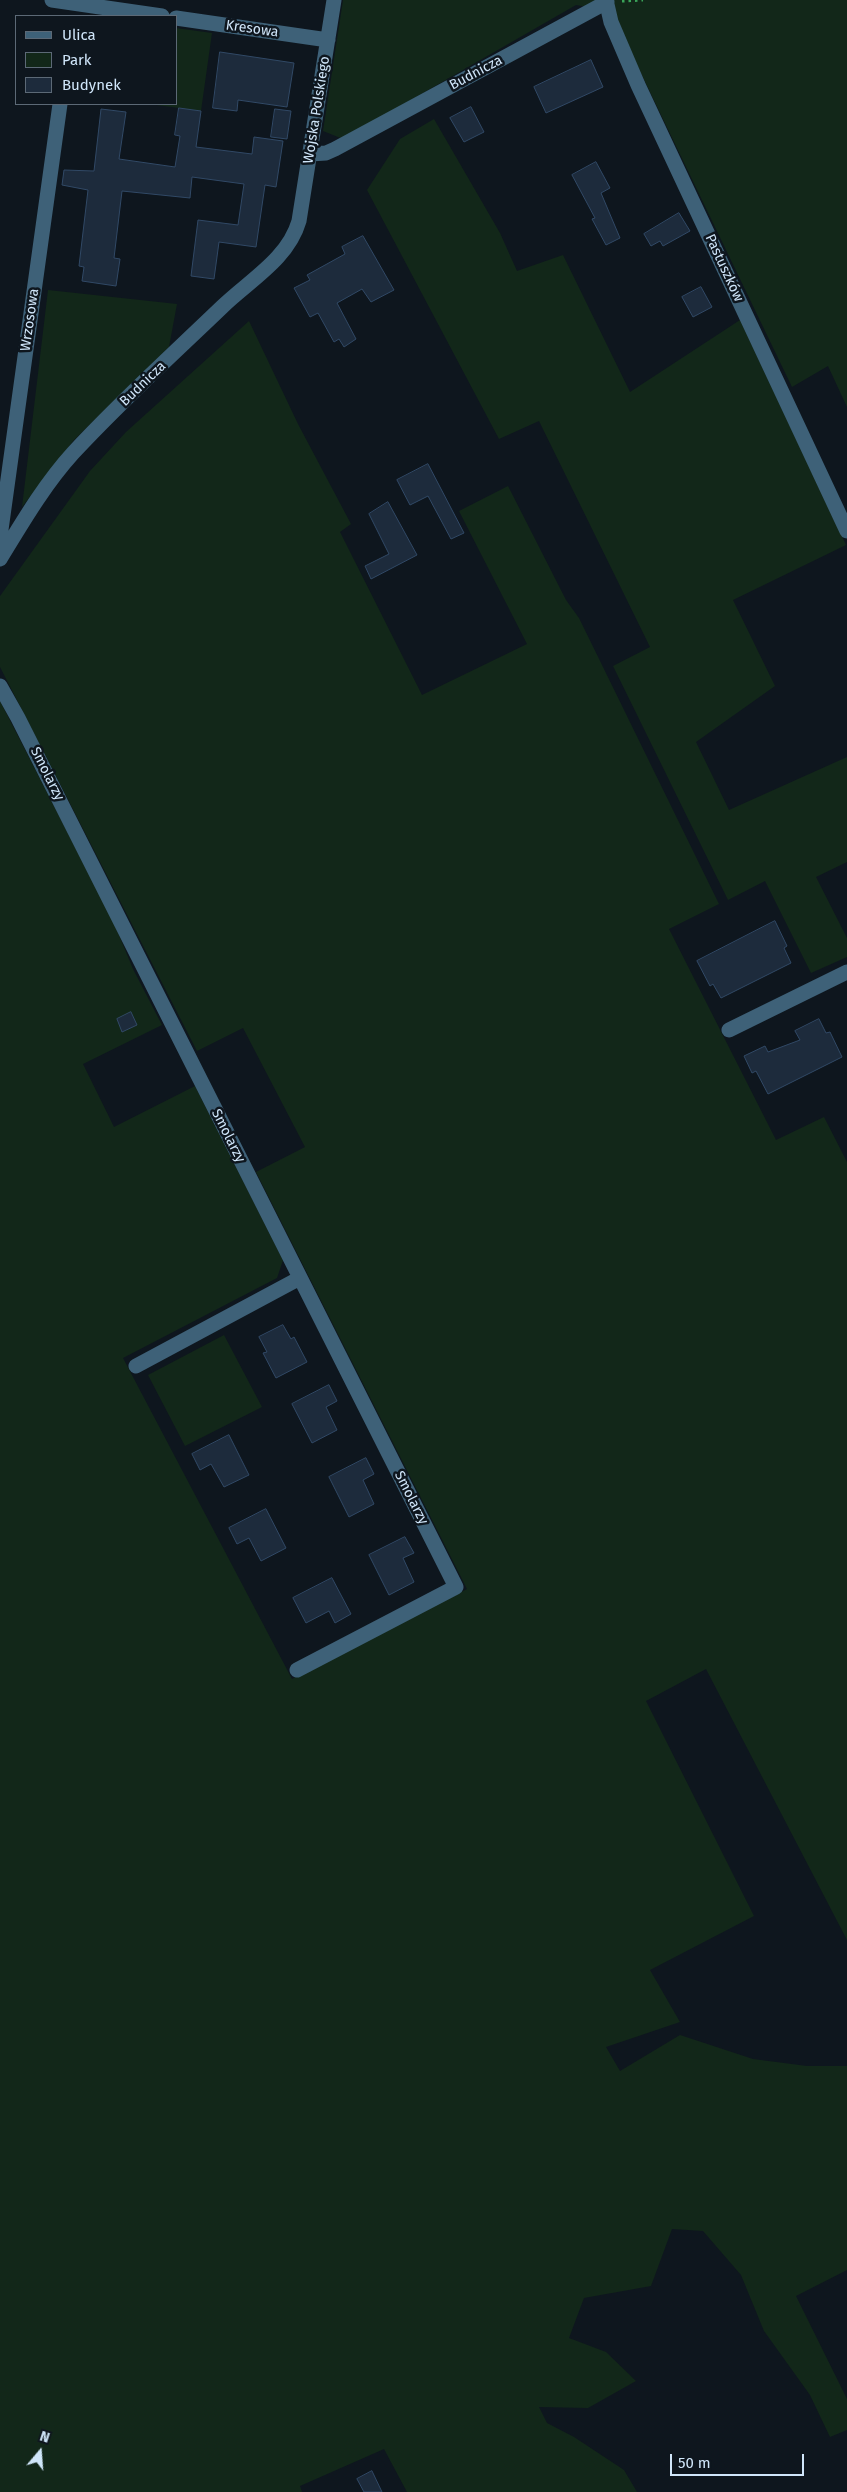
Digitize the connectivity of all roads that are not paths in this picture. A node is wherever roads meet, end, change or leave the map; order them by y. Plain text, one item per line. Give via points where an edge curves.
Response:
1 (52, 0) edge
2 (334, 0) edge
3 (607, 1) edge
4 (73, 7) edge
5 (152, 15) edge
6 (178, 18) edge
7 (328, 40) junction
8 (60, 105) edge
9 (310, 154) junction
10 (299, 221) joint
11 (847, 531) edge
12 (0, 537) edge
13 (0, 559) edge
14 (0, 686) edge
15 (847, 972) edge
16 (729, 1030) dead end
17 (300, 1278) junction
18 (136, 1366) dead end
19 (296, 1670) dead end

1 - 4 street
2 - 7 street, Wojska Polskiego
3 - 9 street, Budnicza via 335,149
3 - 11 street, Pastuszków via 611,22 638,85
4 - 5 street
6 - 7 street, Kresowa
7 - 9 street, Wojska Polskiego
8 - 12 street, Wrzosowa
9 - 10 street, Wojska Polskiego
10 - 13 street, Budnicza via 294,237 275,260 224,305 72,454 34,504
14 - 17 street, Smolarzy
15 - 16 street
17 - 18 street
17 - 19 street, Smolarzy via 456,1587

